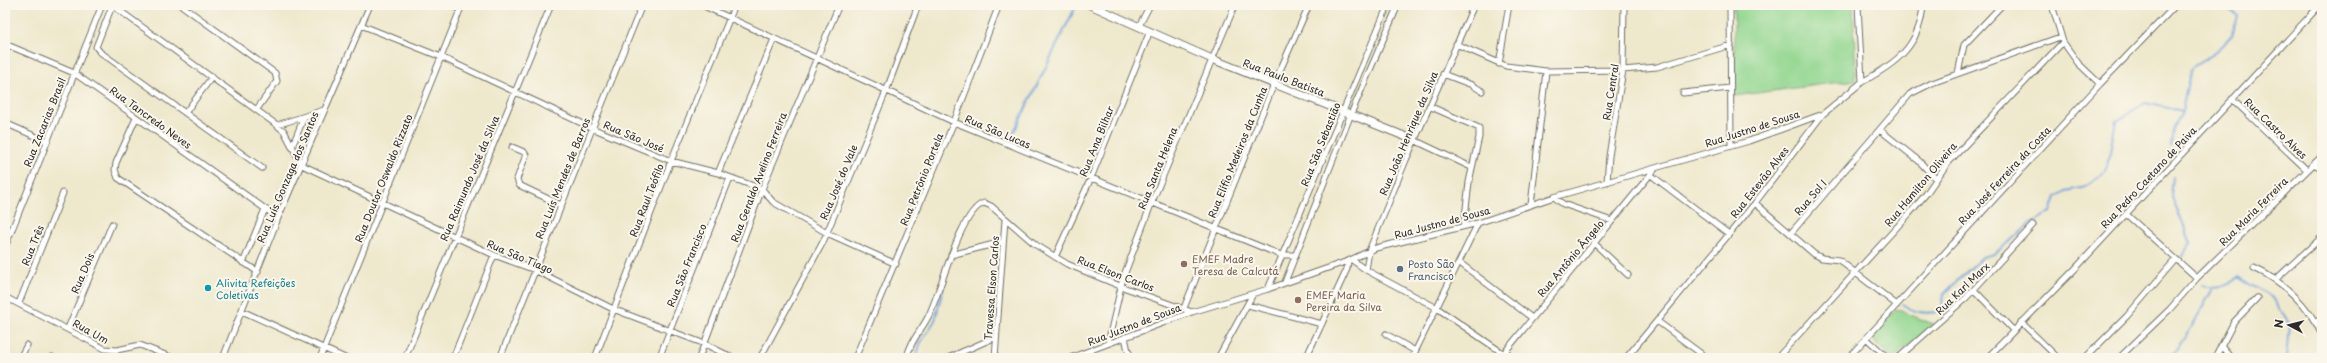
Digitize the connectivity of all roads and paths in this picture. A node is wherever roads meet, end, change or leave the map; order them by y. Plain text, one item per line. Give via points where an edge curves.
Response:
1 (101, 5) edge
2 (112, 5) edge
3 (181, 5) edge
4 (370, 5) edge
5 (462, 5) edge
6 (551, 5) edge
7 (642, 5) edge
8 (702, 5) edge
9 (735, 5) edge
10 (839, 5) edge
11 (918, 5) edge
12 (999, 5) edge
13 (1090, 5) edge
14 (1150, 5) edge
15 (1235, 5) edge
16 (1309, 5) edge
17 (1388, 5) edge
18 (1398, 5) edge
19 (1474, 5) edge
20 (1509, 5) edge
21 (1624, 5) edge
22 (1730, 5) edge
23 (1858, 5) edge
24 (1922, 5) edge
25 (2002, 5) edge
26 (2052, 5) edge
27 (2176, 5) edge
28 (2320, 5) edge
29 (730, 16) junction
30 (361, 25) junction
31 (1139, 26) junction
32 (1150, 31) junction
33 (774, 39) junction
34 (2062, 39) junction
35 (5, 44) edge
36 (1456, 44) junction
37 (1731, 45) junction
38 (1367, 55) junction
39 (441, 57) junction
40 (815, 59) junction
41 (1212, 59) junction
42 (1375, 60) junction
43 (1499, 64) junction
44 (1623, 70) junction
45 (1546, 71) junction
46 (74, 73) junction
47 (1958, 73) junction
48 (1443, 74) junction
49 (212, 77) junction
50 (1862, 82) junction
51 (1274, 84) junction
52 (2100, 84) junction
53 (1730, 88) junction
54 (887, 89) junction
55 (515, 91) junction
56 (1482, 91) dead end
57 (1683, 93) dead end
58 (2232, 98) junction
59 (1429, 106) junction
60 (257, 109) junction
61 (324, 110) junction
62 (1343, 110) junction
63 (185, 113) junction
64 (1351, 114) junction
65 (1823, 114) junction
66 (304, 117) junction
67 (136, 118) junction
68 (5, 122) edge
69 (954, 122) junction
70 (277, 125) junction
71 (592, 128) junction
72 (1880, 130) junction
73 (1414, 140) junction
74 (46, 141) junction
75 (1731, 146) junction
76 (292, 147) junction
77 (512, 147) dead end
78 (2322, 156) edge
79 (671, 161) junction
80 (1323, 161) junction
81 (2313, 164) junction
82 (302, 165) junction
83 (1332, 165) junction
84 (1471, 167) junction
85 (262, 168) dead end
86 (2322, 168) edge
87 (1655, 170) junction
88 (2307, 170) junction
89 (718, 173) junction
90 (1651, 175) junction
91 (730, 178) junction
92 (1091, 178) junction
93 (1936, 179) junction
94 (1607, 182) junction
95 (762, 189) junction
96 (63, 193) dead end
97 (1554, 197) junction
98 (1307, 200) junction
99 (1152, 202) junction
100 (1755, 202) junction
101 (384, 203) junction
102 (1316, 204) junction
103 (561, 205) junction
104 (1531, 205) junction
105 (264, 209) junction
106 (2126, 214) junction
107 (278, 218) junction
108 (1005, 220) junction
109 (1612, 221) junction
110 (1478, 223) junction
111 (112, 224) dead end
112 (2033, 225) dead end
113 (1464, 226) junction
114 (1216, 229) junction
115 (827, 233) junction
116 (1790, 233) junction
117 (1729, 234) junction
118 (2322, 236) edge
119 (454, 237) junction
120 (1002, 242) junction
121 (1594, 243) junction
122 (5, 247) edge
123 (1369, 251) junction
124 (494, 255) junction
125 (951, 255) junction
126 (1281, 255) junction
127 (1294, 255) junction
128 (1055, 257) junction
129 (1350, 260) junction
130 (2176, 260) junction
131 (243, 263) junction
132 (1460, 263) junction
133 (896, 264) junction
134 (2254, 268) dead end
135 (535, 270) junction
136 (1366, 270) junction
137 (258, 272) junction
138 (1856, 273) junction
139 (1628, 275) dead end
140 (2197, 278) junction
141 (2275, 280) junction
142 (1285, 282) junction
143 (1120, 286) junction
144 (1268, 289) junction
145 (1974, 290) junction
146 (1253, 294) junction
147 (5, 297) edge
148 (2258, 298) dead end
149 (19, 303) junction
150 (1248, 305) junction
151 (1897, 305) junction
152 (1184, 308) junction
153 (1437, 308) junction
154 (613, 309) junction
155 (242, 311) junction
156 (1192, 312) junction
157 (2322, 316) edge
158 (1532, 318) junction
159 (1657, 321) junction
160 (2021, 322) junction
161 (2316, 322) junction
162 (1322, 324) junction
163 (68, 328) junction
164 (669, 330) junction
165 (2013, 330) junction
166 (1386, 334) dead end
167 (2322, 335) edge
168 (996, 337) junction
169 (1125, 337) junction
170 (1866, 338) junction
171 (1108, 343) junction
172 (705, 344) junction
173 (27, 345) dead end
174 (2220, 346) junction
175 (324, 348) junction
176 (1415, 351) junction
177 (1502, 356) edge
178 (20, 358) edge
179 (173, 358) edge
180 (223, 358) edge
181 (320, 358) edge
182 (345, 358) edge
183 (405, 358) edge
184 (453, 358) edge
185 (500, 358) edge
186 (594, 358) edge
187 (659, 358) edge
188 (698, 358) edge
189 (734, 358) edge
190 (760, 358) edge
191 (855, 358) edge
192 (907, 358) edge
193 (948, 358) edge
194 (995, 358) edge
195 (1070, 358) edge
196 (1132, 358) edge
197 (1218, 358) edge
198 (1306, 358) edge
199 (1412, 358) edge
200 (1510, 358) edge
201 (1626, 358) edge
202 (1707, 358) edge
203 (1777, 358) edge
204 (1848, 358) edge
205 (1888, 358) edge
206 (1898, 358) edge
207 (1987, 358) edge
208 (2058, 358) edge
209 (2085, 358) edge
210 (2119, 358) edge
211 (2215, 358) edge
212 (2231, 358) edge

1 - 46 street, Rua Zacarias Brasil
2 - 49 street
2 - 63 street via 96,47
3 - 60 street via 275,73 277,81
4 - 30 street, Rua Luís Gonzaga dos Santos
5 - 39 street, Rua Doutor Oswaldo Rizzato
6 - 55 street, Rua Raimundo José da Silva
7 - 71 street, Rua Luís Mendes de Barros
8 - 29 street, Rua São Lucas
9 - 29 street, Rua Raul Teófilo
10 - 40 street, Rua Geraldo Avelino Ferreira
11 - 54 street, Rua José do Vale
12 - 69 street, Rua Petrônio Portela
13 - 31 street, Rua Paulo Batista
14 - 31 street
15 - 41 street, Rua Santa Helena
16 - 51 street, Rua Elífio Medeiros da Cunha
17 - 38 street, Rua São Sebastião
18 - 42 street, Rua São Sebastião
19 - 36 street, Rua João Henrique da Silva
20 - 43 street
21 - 44 street, Rua Central
22 - 37 street
23 - 50 street
24 - 50 street, Rua Estevão Alves via 1916,33 1905,52 1892,65
25 - 47 street via 1964,45
26 - 34 street
27 - 52 street, Rua José Ferreira da Costa
28 - 58 street, Rua Pedro Caetano de Paiva
29 - 33 street, Rua São Lucas
29 - 79 street, Rua Raul Teófilo
30 - 39 street, Rua São José
30 - 61 street, Rua Luís Gonzaga dos Santos
31 - 32 street, Rua Paulo Batista
32 - 41 street, Rua Paulo Batista
32 - 92 street, Rua Ana Bilhar
33 - 40 street, Rua São Lucas
33 - 89 street
34 - 47 street, Rua Sol I
34 - 52 street via 2078,63
34 - 93 street, Rua Hamilton Oliveira via 1946,164
35 - 46 street, Rua Tancredo Neves
36 - 43 street
36 - 48 street, Rua João Henrique da Silva
37 - 44 street via 1666,65
37 - 53 street
38 - 42 street
38 - 62 street, Rua São Sebastião
39 - 55 street, Rua São José
39 - 101 street, Rua Doutor Oswaldo Rizzato
40 - 54 street, Rua São Lucas
40 - 95 street, Rua Geraldo Avelino Ferreira
41 - 51 street, Rua Paulo Batista
41 - 99 street, Rua Santa Helena
42 - 64 street, Rua São Sebastião
43 - 45 street via 1530,71
44 - 45 street
44 - 94 street, Rua Central
45 - 104 street
46 - 67 street, Rua Tancredo Neves
46 - 74 street, Rua Zacarias Brasil
47 - 72 street, Rua Sol I via 1910,94
48 - 56 street
48 - 59 street, Rua João Henrique da Silva
49 - 60 street
49 - 63 street
50 - 65 street, Rua Estevão Alves
51 - 62 street, Rua Paulo Batista
51 - 114 street, Rua Elífio Medeiros da Cunha
52 - 151 street, Rua José Ferreira da Costa
53 - 57 street
53 - 75 street
54 - 69 street, Rua São Lucas
54 - 115 street, Rua José do Vale
55 - 71 street, Rua São José
55 - 119 street, Rua Raimundo José da Silva
58 - 88 street, Rua Castro Alves
58 - 106 street, Rua Pedro Caetano de Paiva
59 - 73 street, Rua João Henrique da Silva
59 - 84 street via 1477,126 1480,132
60 - 70 street
61 - 66 street
61 - 82 street, Rua Luís Gonzaga dos Santos
62 - 64 street, Rua Paulo Batista
62 - 80 street, Rua São Sebastião
63 - 85 street
64 - 73 street, Rua Paulo Batista
64 - 83 street, Rua São Sebastião
65 - 75 street, Rua Justno de Sousa
65 - 100 street, Rua Estevão Alves
66 - 70 street
66 - 76 street
67 - 105 street, Rua Tancredo Neves
67 - 131 street via 116,163 116,174 122,182
68 - 74 street
69 - 92 street, Rua São Lucas
69 - 133 street, Rua Petrônio Portela
70 - 76 street
71 - 79 street, Rua São José
71 - 103 street, Rua Luís Mendes de Barros
72 - 93 street via 1919,161
72 - 116 street, Rua Sol I
73 - 84 street, Rua Paulo Batista
73 - 123 street, Rua João Henrique da Silva
74 - 122 street, Rua Zacarias Brasil
75 - 87 street, Rua Justno de Sousa
76 - 82 street
77 - 103 street via 526,155 517,179 519,185
78 - 81 street, Rua Maria Ferreira
79 - 89 street, Rua São José
79 - 154 street, Rua Raul Teófilo
80 - 83 street
80 - 98 street, Rua São Sebastião
81 - 86 street
81 - 88 street, Rua Maria Ferreira
82 - 101 street, Rua São Tiago
82 - 107 street, Rua Luís Gonzaga dos Santos
83 - 102 street, Rua São Sebastião
84 - 113 street
87 - 90 street, Rua Antônio Ângelo
87 - 94 street, Rua Justno de Sousa
88 - 140 street, Rua Maria Ferreira
89 - 91 street, Rua São José
90 - 109 street, Rua Antônio Ângelo
90 - 117 street
91 - 95 street, Rua São José
91 - 164 street, Rua São Francisco via 695,271
92 - 99 street, Rua São Lucas
92 - 128 street, Rua Ana Bilhar
93 - 138 street, Rua Hamilton Oliveira via 1926,194
94 - 97 street, Rua Justno de Sousa
95 - 115 street, Rua São José via 773,202
95 - 172 street, Rua Geraldo Avelino Ferreira
96 - 149 street, Rua Três
97 - 104 street, Rua Justno de Sousa
97 - 109 street via 1563,204
98 - 102 street
98 - 126 street, Rua São Sebastião
99 - 114 street, Rua São Lucas
99 - 143 street, Rua Santa Helena
100 - 116 street
100 - 117 street, Rua Estevão Alves
101 - 119 street, Rua São Tiago
101 - 175 street, Rua Doutor Oswaldo Rizzato
102 - 127 street, Rua São Sebastião
103 - 135 street, Rua Luís Mendes de Barros
104 - 110 street, Rua Justno de Sousa
105 - 107 street, Rua Tancredo Neves
105 - 131 street
106 - 130 street
106 - 160 street, Rua Pedro Caetano de Paiva via 2075,270
107 - 137 street, Rua Luís Gonzaga dos Santos
108 - 120 street, Travessa Elson Carlos
108 - 125 street, Rua Elson Carlos via 987,204 980,204
108 - 128 street, Rua Elson Carlos
109 - 121 street, Rua Antônio Ângelo
110 - 113 street, Rua Justno de Sousa
110 - 132 street
111 - 163 street, Rua Dois
112 - 145 street, Rua Karl Marx
113 - 123 street, Rua Justno de Sousa
114 - 126 street, Rua São Lucas
114 - 152 street, Rua Elífio Medeiros da Cunha
115 - 133 street, Rua São José
115 - 190 street, Rua José do Vale
116 - 138 street via 1814,254 1822,258 1835,258
117 - 159 street, Rua Estevão Alves
118 - 141 street
119 - 124 street, Rua São Tiago
119 - 183 street, Rua Raimundo José da Silva
120 - 125 street
120 - 168 street, Travessa Elson Carlos
121 - 139 street
121 - 158 street, Rua Antônio Ângelo
123 - 129 street, Rua Justno de Sousa
123 - 136 street, Rua João Henrique da Silva
124 - 135 street, Rua São Tiago
124 - 184 street
125 - 192 street via 928,317 909,348
126 - 127 street, Rua São Lucas
126 - 144 street, Rua São Sebastião
127 - 142 street, Rua São Sebastião
128 - 143 street, Rua Elson Carlos
129 - 136 street
129 - 142 street, Rua Justno de Sousa
129 - 162 street
130 - 140 street
130 - 209 street via 2127,316
131 - 137 street
132 - 153 street
132 - 158 street
133 - 191 street, Rua Petrônio Portela
134 - 141 street
135 - 154 street, Rua São Tiago
135 - 185 street, Rua Luís Mendes de Barros
136 - 153 street
137 - 155 street, Rua Luís Gonzaga dos Santos
138 - 151 street
138 - 203 street, Rua Hamilton Oliveira
140 - 210 street, Rua Maria Ferreira via 2170,309
141 - 161 street via 2301,303
142 - 144 street, Rua Justno de Sousa
143 - 152 street, Rua Elson Carlos
143 - 171 street, Rua Santa Helena
144 - 146 street, Rua Justno de Sousa
145 - 165 street
145 - 206 street, Rua Karl Marx
146 - 150 street
146 - 156 street, Rua Justno de Sousa
147 - 149 street, Rua Um
148 - 174 street via 2237,319
149 - 163 street, Rua Um
150 - 162 street
150 - 197 street
151 - 170 street, Rua José Ferreira da Costa
152 - 156 street, Rua Elson Carlos
153 - 176 street
153 - 177 street
154 - 164 street, Rua São Tiago
154 - 186 street, Rua Raul Teófilo
155 - 175 street
155 - 180 street, Rua Luís Gonzaga dos Santos
156 - 169 street, Rua Justno de Sousa
157 - 161 street
158 - 177 street, Rua Antônio Ângelo
159 - 201 street, Rua Estevão Alves
159 - 202 street
160 - 165 street, Rua Pedro Caetano de Paiva
160 - 208 street
161 - 167 street
162 - 198 street
163 - 179 street, Rua Um via 109,351 140,345
164 - 172 street, Rua São Tiago
164 - 187 street, Rua São Francisco
165 - 207 street, Rua Pedro Caetano de Paiva
166 - 176 street
168 - 193 street
168 - 194 street, Travessa Elson Carlos
169 - 171 street, Rua Justno de Sousa
169 - 196 street
170 - 204 street, Rua José Ferreira da Costa
170 - 205 street
171 - 195 street, Rua Justno de Sousa
172 - 188 street, Rua Geraldo Avelino Ferreira
172 - 189 street, Rua São Tiago
173 - 178 street
174 - 211 street
174 - 212 street
175 - 181 street, Rua Doutor Oswaldo Rizzato
175 - 182 street
176 - 199 street
177 - 200 street

